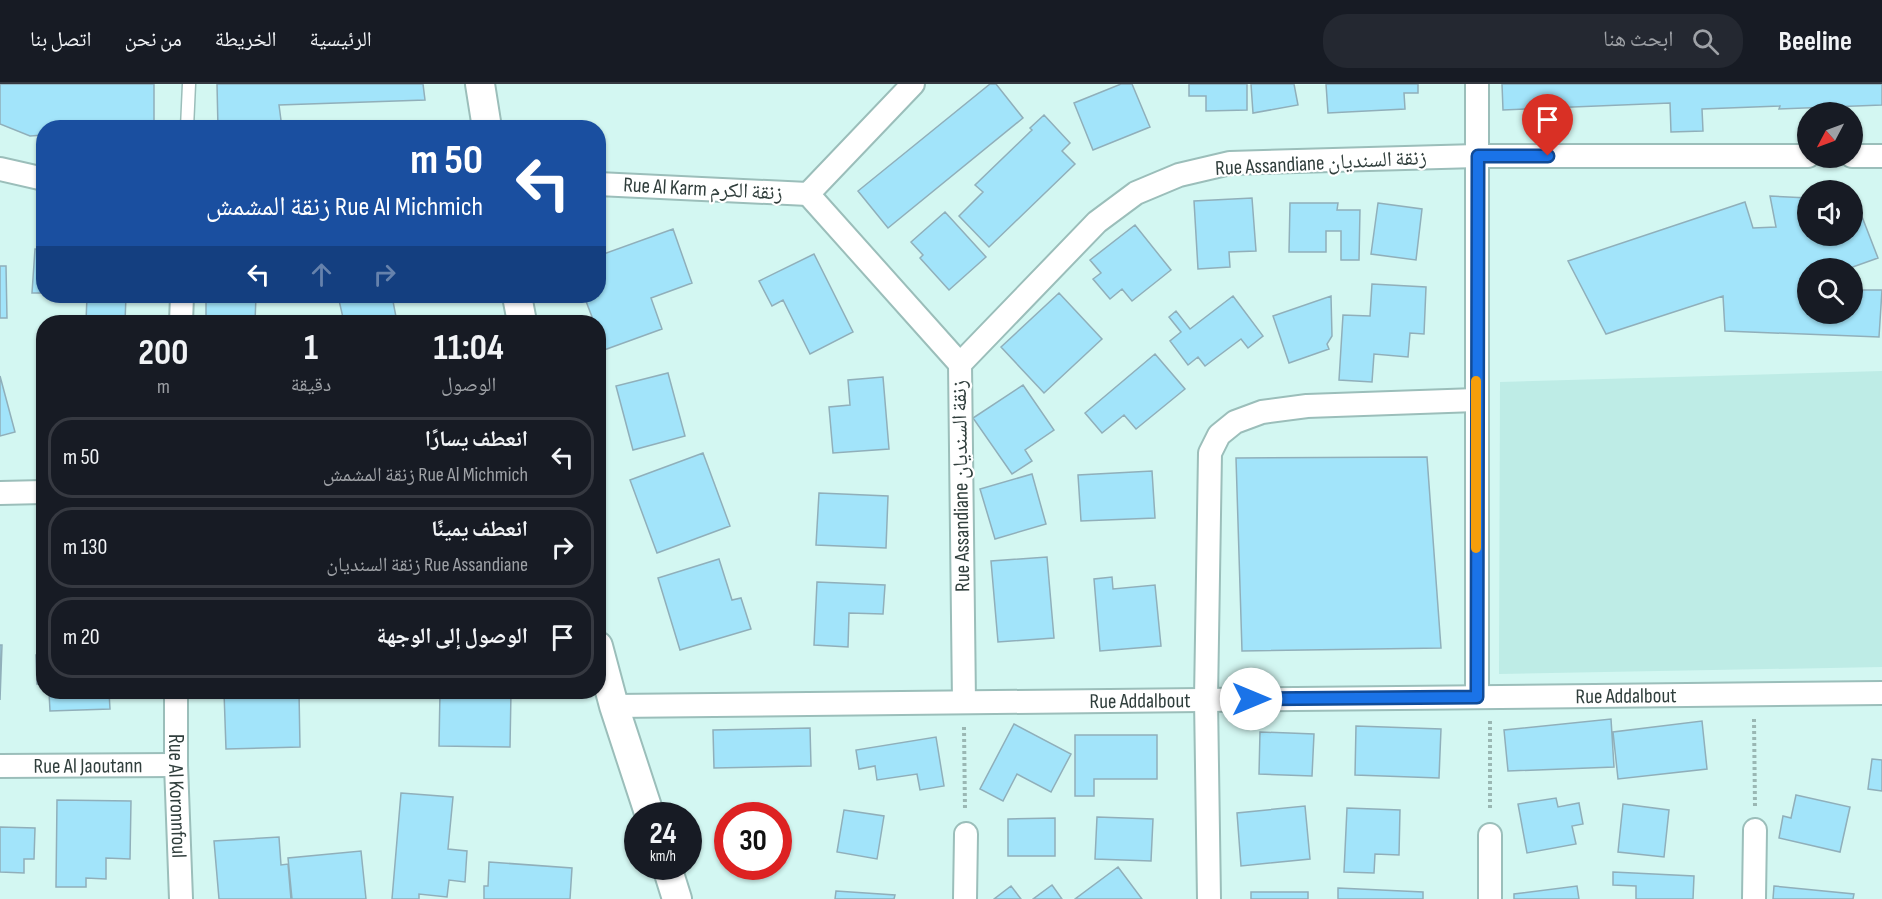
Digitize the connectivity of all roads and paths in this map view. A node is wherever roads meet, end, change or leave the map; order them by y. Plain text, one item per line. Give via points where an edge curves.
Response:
1 (189, 84) edge
2 (480, 84) edge
3 (913, 84) edge
4 (1477, 84) edge
5 (187, 120) edge
6 (486, 120) edge
7 (1478, 156) junction
8 (1797, 156) edge
9 (1863, 156) edge
10 (1882, 156) edge
11 (0, 170) edge
12 (36, 177) edge
13 (606, 184) edge
14 (808, 194) junction
15 (960, 364) junction
16 (1476, 400) junction
17 (36, 492) edge
18 (0, 493) edge
19 (606, 676) edge
20 (1882, 693) edge
21 (1754, 694) junction
22 (1483, 697) junction
23 (176, 699) edge
24 (1206, 699) junction
25 (964, 702) junction
26 (614, 706) junction
27 (176, 765) junction
28 (0, 766) edge
29 (645, 802) edge
30 (1755, 830) joint
31 (966, 834) joint
32 (1490, 836) joint
33 (671, 880) edge
34 (181, 899) edge
35 (677, 899) edge
36 (965, 899) edge
37 (1209, 899) edge
38 (1490, 899) edge
39 (1754, 899) edge

1 - 5 lane
2 - 6 street
3 - 14 street
4 - 7 street
7 - 8 street, Rue Assandiane زنقة السنديان
7 - 15 street, Rue Assandiane زنقة السنديان via 1230,164 1179,175 1136,193 1097,222
7 - 16 street
9 - 10 street
11 - 12 street
13 - 14 street, Rue Al Karm زنقة الكرم
14 - 15 street
15 - 25 street, Rue Assandiane زنقة السنديان
16 - 22 street
16 - 24 street via 1307,406 1262,412 1235,422 1219,435 1210,453
17 - 18 street
19 - 26 street
20 - 21 street, Rue Addalbout
21 - 22 street, Rue Addalbout
21 - 30 path
22 - 24 street, Rue Addalbout
22 - 32 path
23 - 27 street, Rue Al Koronnfoul
24 - 25 street, Rue Addalbout
24 - 37 street
25 - 26 street, Rue Addalbout
25 - 31 path
26 - 29 street
27 - 28 street, Rue Al Jaoutann
27 - 34 street, Rue Al Koronnfoul
30 - 39 street
31 - 36 street
32 - 38 street
33 - 35 street

